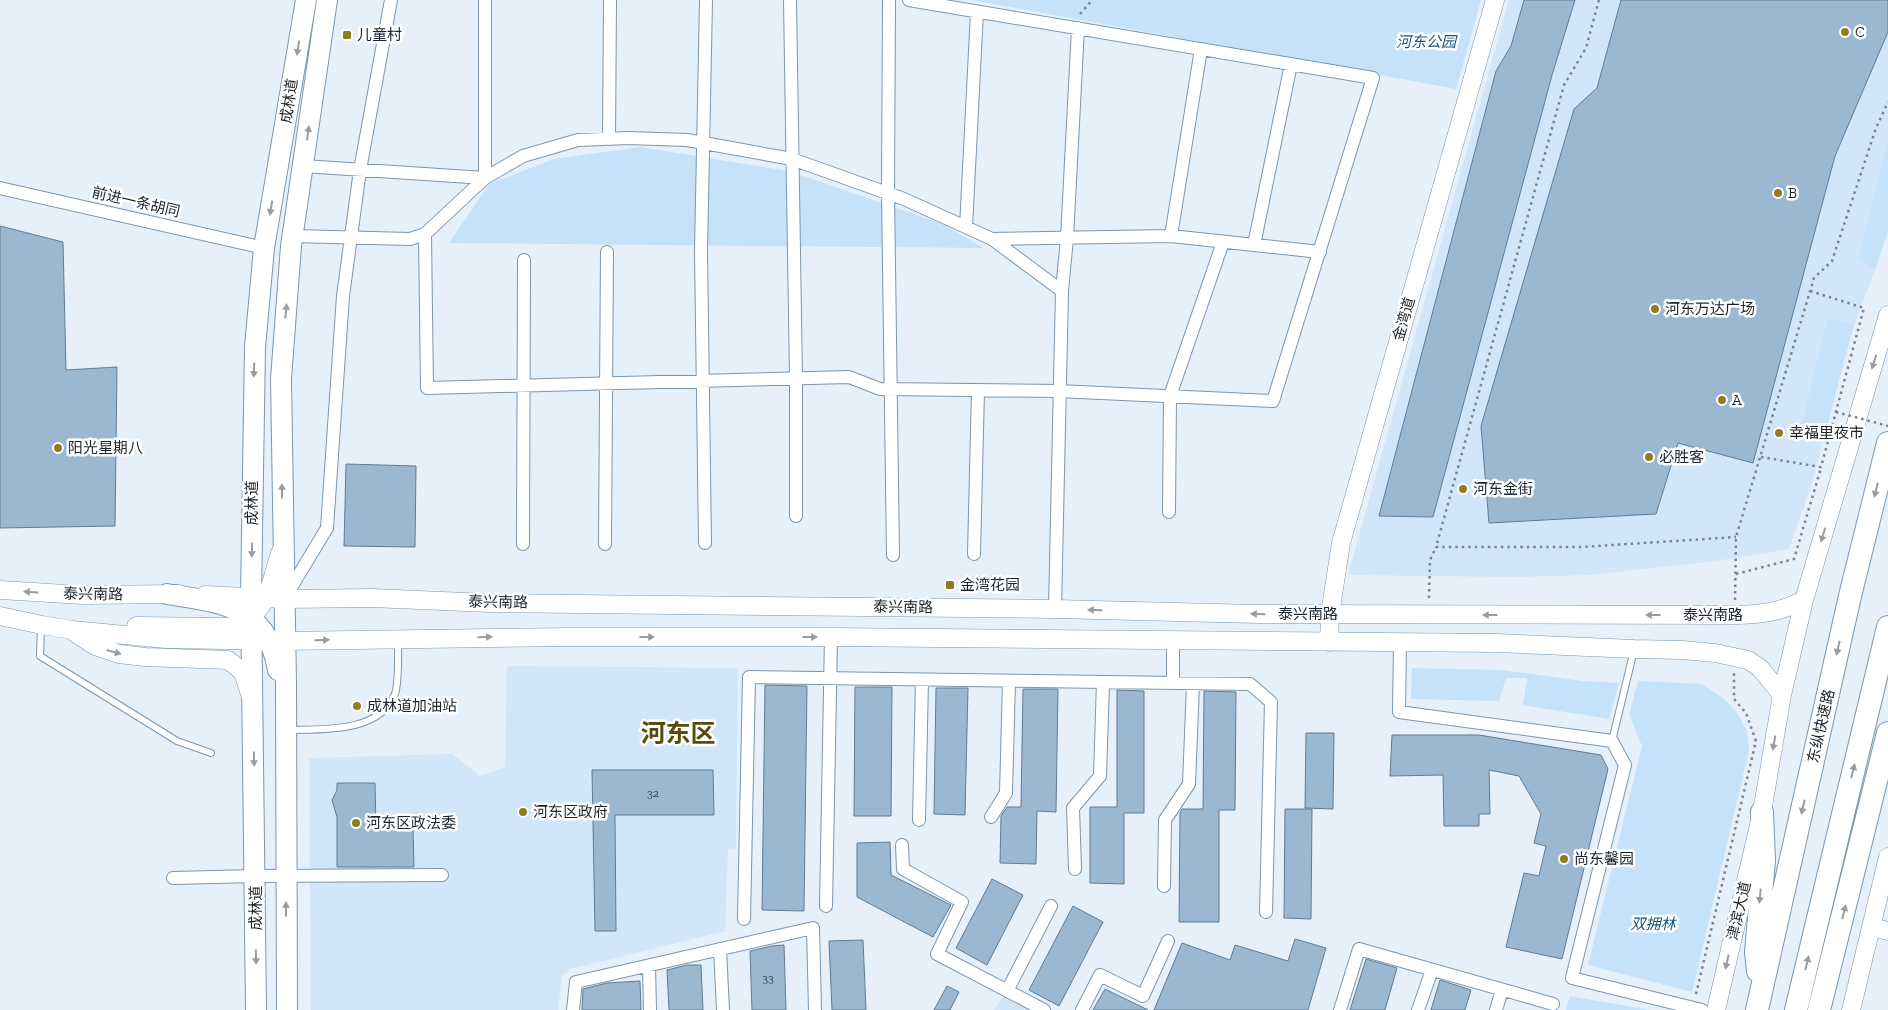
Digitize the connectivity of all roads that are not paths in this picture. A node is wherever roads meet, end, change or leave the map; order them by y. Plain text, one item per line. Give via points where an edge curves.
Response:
1 (306, 0) edge
2 (327, 0) edge
3 (391, 0) edge
4 (485, 0) edge
5 (610, 0) edge
6 (706, 0) edge
7 (790, 0) edge
8 (889, 0) edge
9 (908, 0) edge
10 (1495, 0) edge
11 (977, 12) junction
12 (1077, 24) junction
13 (1201, 49) junction
14 (1291, 64) junction
15 (609, 139) junction
16 (705, 144) junction
17 (792, 159) junction
18 (303, 166) junction
19 (360, 170) junction
20 (485, 178) junction
21 (0, 188) edge
22 (888, 192) junction
23 (966, 227) junction
24 (425, 234) junction
25 (293, 236) junction
26 (1171, 236) junction
27 (351, 237) junction
28 (1067, 238) junction
29 (992, 239) junction
30 (1223, 242) junction
31 (1254, 245) junction
32 (264, 248) junction
33 (607, 252) dead end
34 (1320, 252) junction
35 (524, 260) dead end
36 (1062, 291) junction
37 (1888, 316) edge
38 (796, 379) junction
39 (703, 381) junction
40 (606, 384) junction
41 (523, 386) junction
42 (891, 389) junction
43 (978, 390) junction
44 (1058, 391) junction
45 (1170, 396) junction
46 (1888, 443) edge
47 (1170, 512) dead end
48 (796, 516) dead end
49 (523, 544) dead end
50 (605, 544) dead end
51 (705, 544) dead end
52 (974, 554) dead end
53 (893, 555) dead end
54 (0, 590) edge
55 (167, 594) junction
56 (268, 598) junction
57 (1804, 600) junction
58 (1055, 609) junction
59 (1330, 614) junction
60 (0, 616) edge
61 (252, 618) junction
62 (42, 626) junction
63 (1888, 627) edge
64 (72, 630) junction
65 (99, 633) junction
66 (398, 638) junction
67 (831, 638) junction
68 (268, 640) junction
69 (1173, 641) junction
70 (1329, 642) junction
71 (1400, 642) junction
72 (1634, 649) junction
73 (831, 678) junction
74 (922, 680) junction
75 (1009, 681) junction
76 (1103, 682) junction
77 (1173, 683) junction
78 (1193, 684) junction
79 (1782, 695) junction
80 (254, 710) junction
81 (285, 720) junction
82 (1888, 733) edge
83 (1612, 741) junction
84 (211, 753) dead end
85 (1762, 812) junction
86 (991, 817) dead end
87 (919, 820) dead end
88 (902, 845) dead end
89 (1888, 857) edge
90 (1075, 869) dead end
91 (286, 875) junction
92 (442, 875) dead end
93 (255, 876) junction
94 (173, 878) dead end
95 (1164, 886) dead end
96 (826, 906) dead end
97 (1051, 906) dead end
98 (1266, 912) dead end
99 (744, 919) dead end
100 (1880, 929) edge
101 (1168, 941) dead end
102 (720, 949) junction
103 (649, 966) junction
104 (1432, 970) junction
105 (1502, 990) junction
106 (1007, 991) junction
107 (1759, 1002) edge
108 (1553, 1004) dead end
109 (1697, 1009) edge
110 (256, 1010) edge
111 (287, 1010) edge
112 (573, 1010) edge
113 (650, 1010) edge
114 (723, 1010) edge
115 (815, 1010) edge
116 (1044, 1010) edge
117 (1082, 1010) edge
118 (1340, 1010) edge
119 (1418, 1010) edge
120 (1496, 1010) edge
121 (1716, 1010) edge
122 (1796, 1010) edge
123 (1820, 1010) edge
124 (1851, 1010) edge

1 -> 32 main road, 成林道
18 -> 2 main road, 成林道
3 - 19 street
4 - 20 street
5 - 15 street
6 - 16 street
7 - 17 street
8 - 22 street
9 - 11 street
10 - 59 main road, 金湾道 via 1341,543
11 - 12 street
11 - 23 street
12 - 13 street
12 - 28 street
13 - 14 street
13 - 26 street
14 - 31 street
14 - 34 street via 1373,78
15 - 16 street via 687,140
15 - 20 street via 578,140 523,156
16 - 17 street
16 - 39 street via 701,251
17 - 22 street
17 - 38 street
18 - 19 street
18 - 25 main road, 成林道
19 - 20 street
19 - 27 street
20 - 24 street
21 - 32 street, 前进一条胡同
22 - 23 street
22 - 42 street
23 - 29 street
24 - 27 street via 410,239
24 - 41 street via 427,388
25 - 27 street
56 -> 25 main road, 成林道 via 282,540 281,379
26 - 28 street
26 - 30 street
27 - 56 street via 343,296 327,528
28 - 29 street
28 - 36 street
29 - 36 street
30 - 31 street
30 - 45 street
31 - 34 street
32 -> 56 main road, 成林道 via 255,347
33 - 40 street
34 - 45 street via 1273,401
35 - 41 street
36 - 44 street
37 -> 57 main road, 津滨大道
38 - 39 street
38 - 42 street via 849,378 880,389
38 - 48 street
39 - 40 street
39 - 51 street
40 - 41 street
40 - 50 street
41 - 49 street
42 - 43 street
42 - 53 street
43 - 44 street
43 - 52 street
44 - 45 street
44 - 58 street
45 - 47 street
46 -> 107 highway, 东纵快速路 via 1850,596
55 -> 54 main road, 泰兴南路 via 83,595
55 - 56 main road, 泰兴南路
55 - 61 main road via 227,605
56 - 58 main road, 泰兴南路
56 - 61 main road, 成林道
56 - 68 main road, 成林道
57 -> 59 main road, 泰兴南路 via 1770,613 1735,615
57 - 79 main road, 津滨大道
59 -> 58 main road, 泰兴南路
59 - 70 main road, 金湾道
60 - 62 main road, 泰兴南路
61 - 65 main road via 228,627 140,626
61 - 68 main road, 成林道
62 - 64 main road, 泰兴南路
62 - 84 lane via 40,656 177,741
122 -> 63 highway
64 - 65 main road, 泰兴南路
64 -> 80 main road via 95,646 119,654 145,658 228,660 243,672
65 - 68 main road, 泰兴南路 via 166,639
66 -> 67 main road, 泰兴南路
68 -> 66 main road, 泰兴南路
66 - 81 lane via 395,694 380,716 339,728
67 - 69 main road, 泰兴南路
67 - 73 street
68 - 80 main road, 成林道
68 - 81 main road, 成林道
69 - 70 main road, 泰兴南路
69 - 77 street
70 - 71 main road, 泰兴南路
71 - 72 main road, 泰兴南路 via 1496,642
71 - 83 street via 1399,712
72 - 79 main road, 泰兴南路 via 1715,653 1748,660 1760,668
72 - 83 lane
73 - 74 street
73 - 96 street
73 - 99 street via 749,677
74 - 75 street
74 - 87 street
75 - 76 street
75 - 86 street via 1006,793
76 - 77 street
76 - 90 street via 1100,776 1073,808
77 - 78 street
78 - 95 street via 1190,784 1165,820
78 - 98 street via 1250,684 1271,702
79 -> 85 main road, 津滨大道
80 -> 93 main road, 成林道
81 - 91 main road, 成林道
123 -> 82 highway
83 - 109 street via 1624,765 1572,978
85 -> 107 highway via 1764,860 1756,952
85 -> 121 main road, 津滨大道
88 - 106 street via 903,869 962,902 937,954
89 - 100 main road
91 - 92 street
91 - 93 street
111 -> 91 main road, 成林道
93 - 94 street
93 -> 110 main road, 成林道
97 - 106 street
100 - 124 main road
101 - 117 street via 1143,996 1100,975
102 - 103 street
102 - 114 street
102 - 115 street via 813,928
103 - 112 street via 576,982
103 - 113 street
104 - 105 street
104 - 118 street via 1359,950
104 - 119 street
105 - 108 street
105 - 120 street
106 - 116 street

